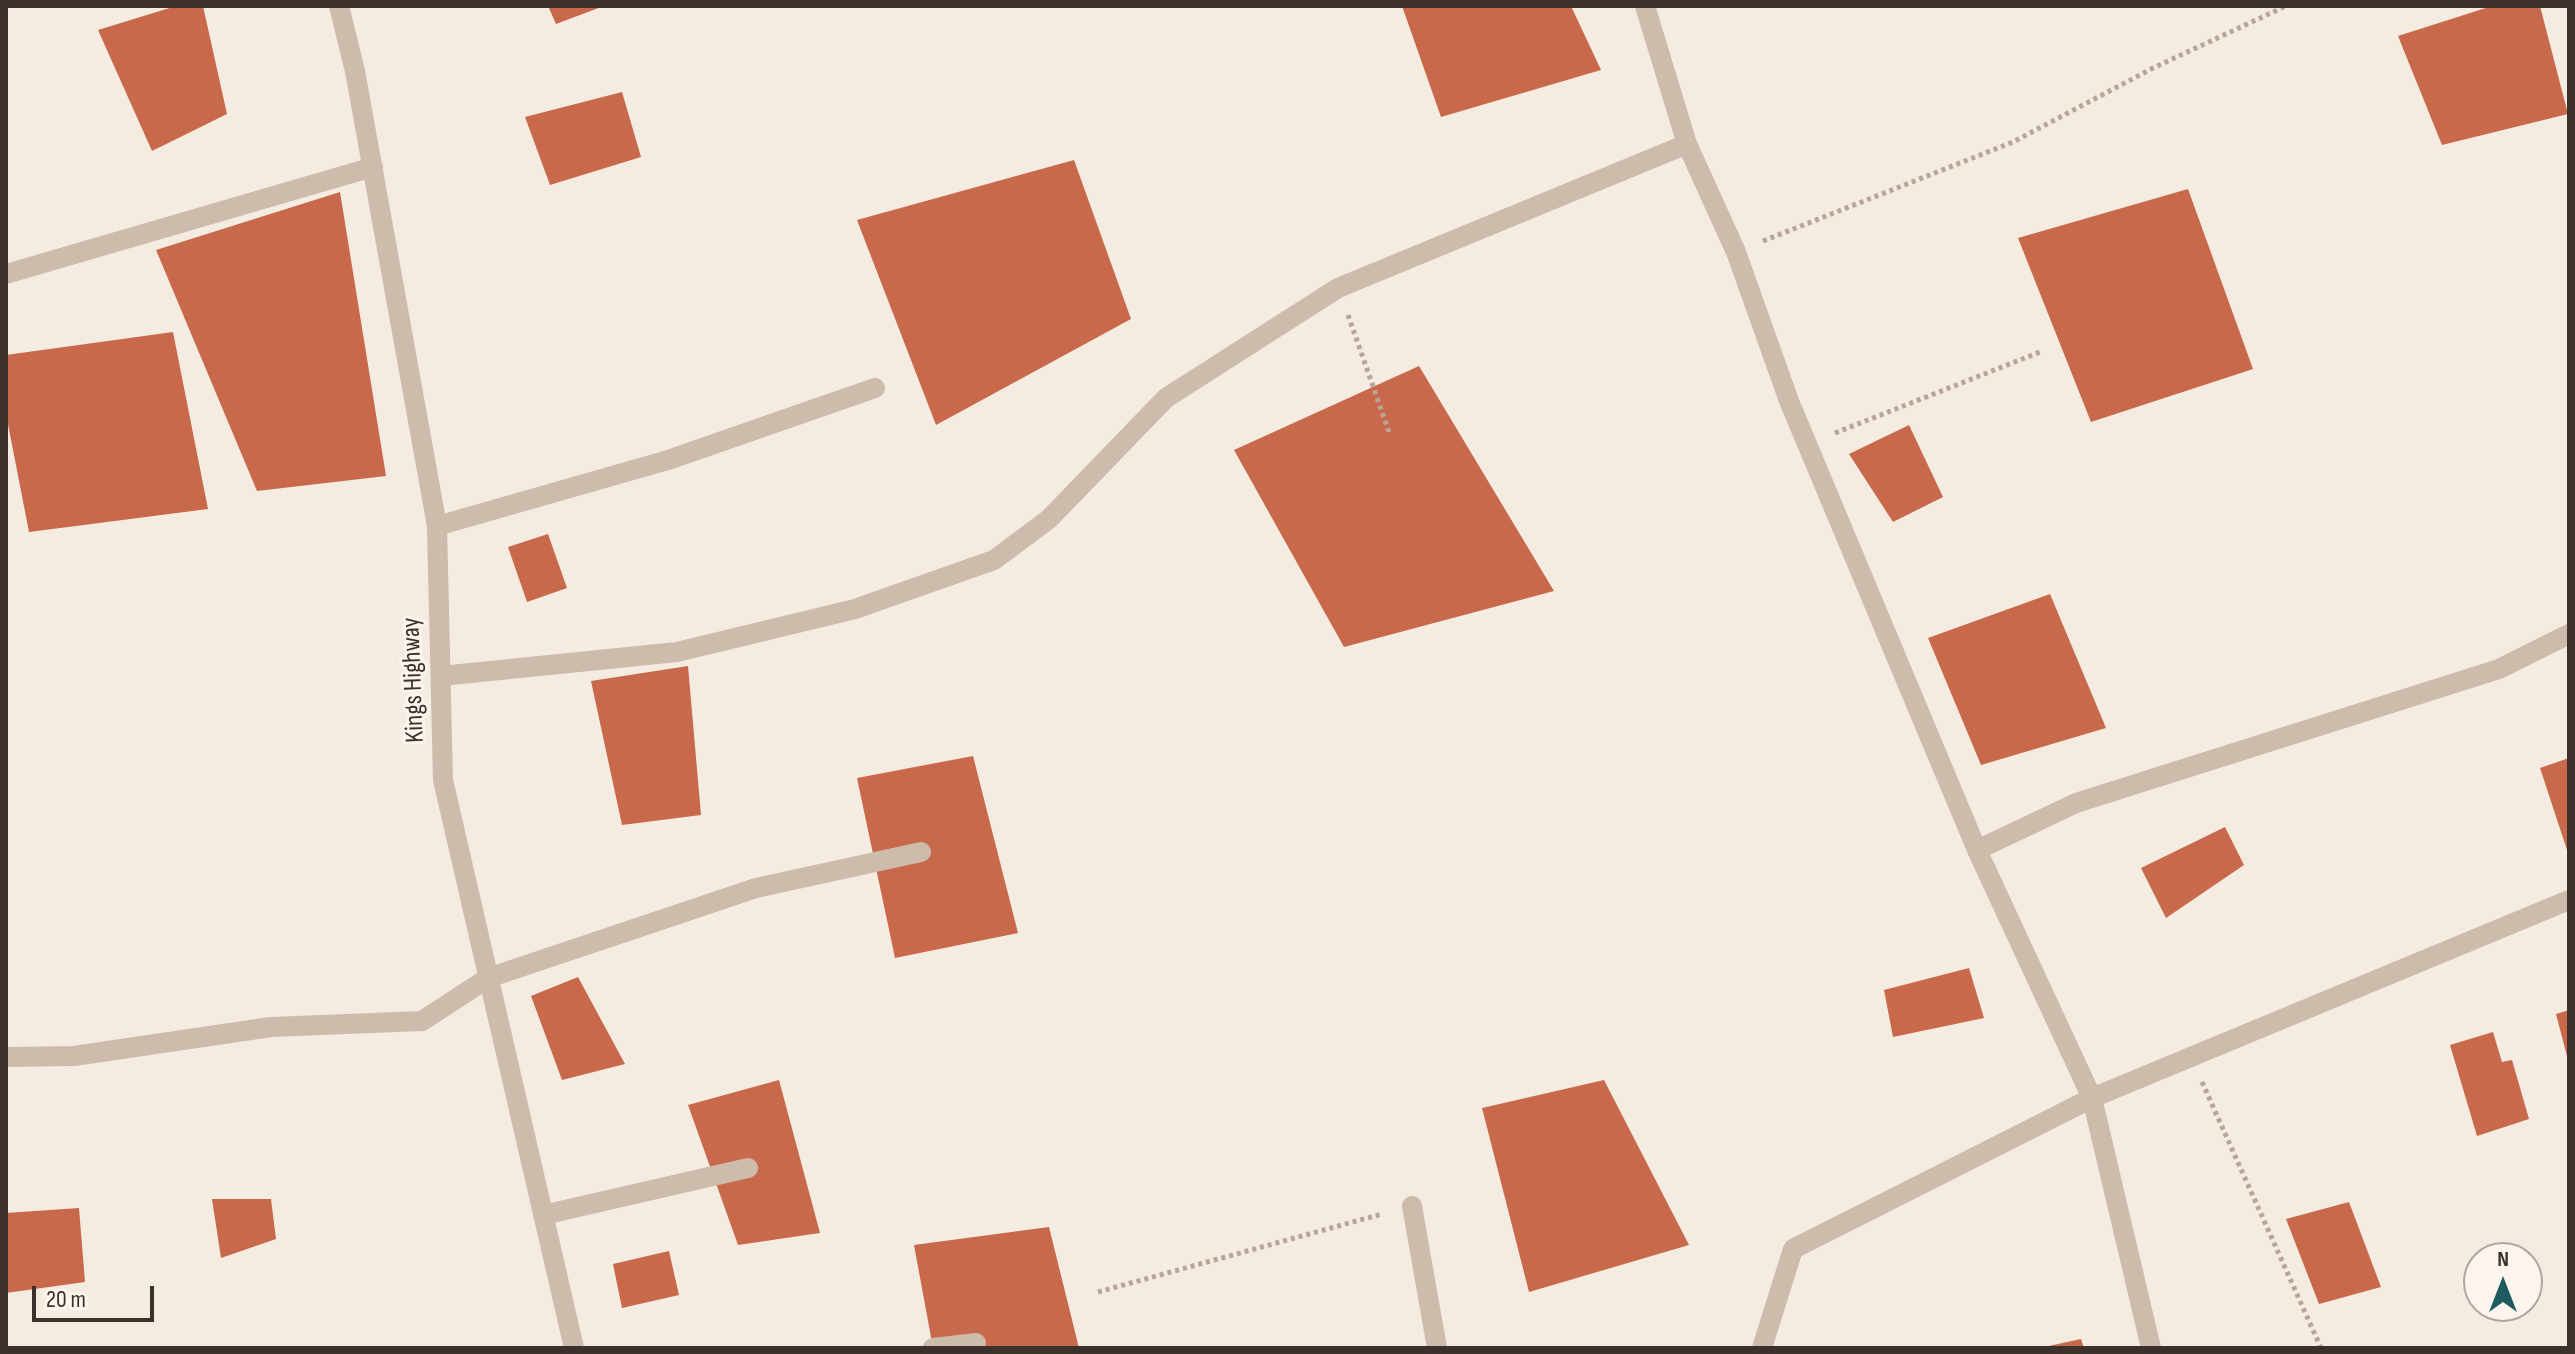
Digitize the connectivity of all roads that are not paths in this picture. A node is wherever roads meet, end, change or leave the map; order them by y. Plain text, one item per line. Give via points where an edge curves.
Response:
1 (339, 6) edge
2 (1645, 6) edge
3 (1687, 144) junction
4 (373, 167) junction
5 (6, 274) edge
6 (875, 388) dead end
7 (437, 526) junction
8 (2569, 634) edge
9 (441, 676) junction
10 (1977, 850) junction
11 (921, 852) dead end
12 (2569, 900) edge
13 (488, 978) junction
14 (6, 1057) edge
15 (2092, 1098) junction
16 (748, 1168) dead end
17 (1412, 1206) road end
18 (543, 1215) junction
19 (976, 1343) dead end
20 (574, 1348) edge
21 (933, 1348) edge
22 (1437, 1348) edge
23 (1762, 1348) edge
24 (2151, 1348) edge

1 - 4 street, Kings Highway
2 - 3 street
3 - 9 street via 1338,288 1166,398 1049,519 994,560 855,609 677,652
3 - 10 street via 1736,252 1808,444
4 - 5 street
4 - 7 street, Kings Highway
6 - 7 street via 668,460
7 - 9 street, Kings Highway
8 - 10 street via 2499,669 2076,803
9 - 13 street, Kings Highway via 443,780
10 - 15 street
11 - 13 street via 756,888
12 - 15 street
13 - 14 street via 422,1021 271,1027 74,1056
13 - 18 street, Kings Highway
15 - 23 street via 1793,1249
15 - 24 street
16 - 18 street
17 - 22 street
18 - 20 street, Kings Highway
19 - 21 street

